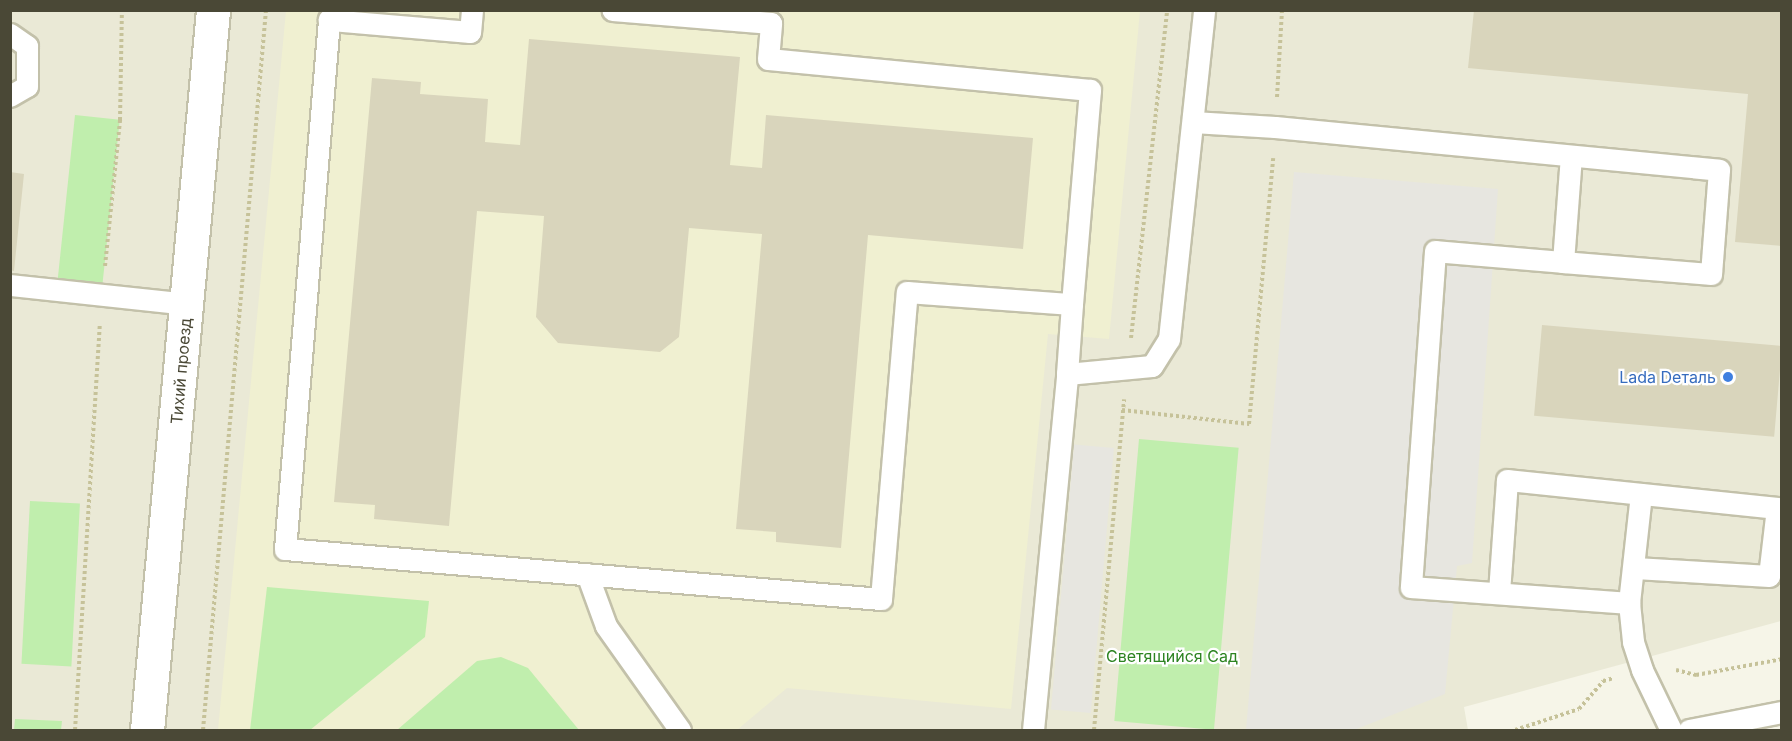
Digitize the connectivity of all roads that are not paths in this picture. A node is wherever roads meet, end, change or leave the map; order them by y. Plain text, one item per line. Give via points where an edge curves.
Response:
1 (213, 10) edge
2 (472, 10) edge
3 (613, 10) edge
4 (1204, 10) edge
5 (10, 34) edge
6 (10, 96) edge
7 (1193, 122) junction
8 (1571, 156) junction
9 (1563, 262) junction
10 (10, 285) edge
11 (187, 304) junction
12 (1072, 304) junction
13 (1067, 374) junction
14 (1641, 494) junction
15 (1635, 568) junction
16 (587, 574) junction
17 (1499, 591) junction
18 (1629, 603) junction
19 (1782, 712) edge
20 (147, 730) edge
21 (680, 730) edge
22 (1033, 730) edge
23 (1671, 730) edge
24 (1689, 730) edge

1 - 11 street, Тихий проезд
2 - 16 lane via 470,32 329,20 285,549
3 - 12 lane via 771,24 768,59 1090,90
4 - 7 lane
5 - 6 lane via 27,46 27,86
7 - 8 lane
7 - 13 lane via 1168,339 1152,366
8 - 9 lane
8 - 9 lane via 1719,170 1711,274
9 - 17 lane via 1435,251 1411,587
10 - 11 lane
11 - 20 street, Тихий проезд
12 - 13 lane
12 - 16 lane via 907,292 881,599
13 - 22 lane
14 - 15 lane
14 - 15 lane via 1777,508 1769,576
14 - 17 lane via 1507,480
15 - 18 lane
16 - 21 lane via 606,626
17 - 18 lane
18 - 23 lane via 1642,670
19 - 24 lane

